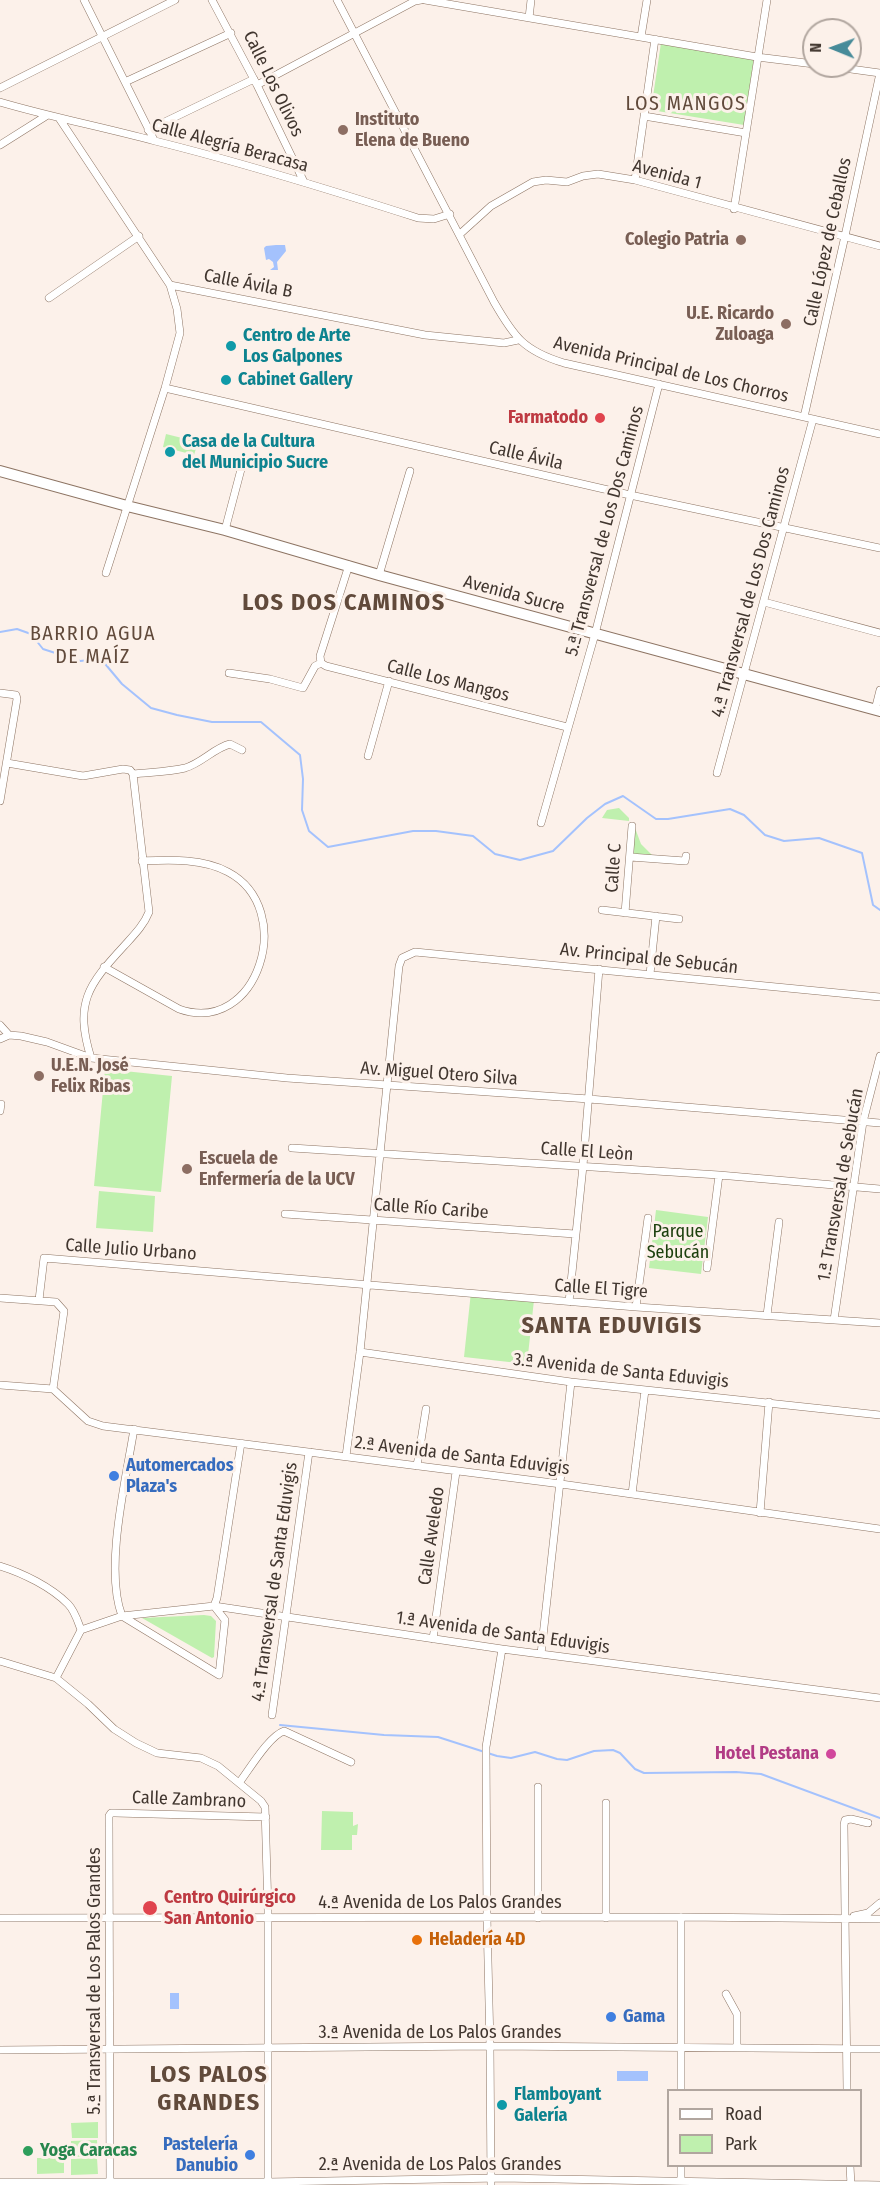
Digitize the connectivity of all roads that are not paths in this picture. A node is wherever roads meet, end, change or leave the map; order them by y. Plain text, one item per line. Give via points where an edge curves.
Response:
1 (84, 0) edge
2 (175, 0) edge
3 (213, 0) edge
4 (338, 0) edge
5 (423, 0) edge
6 (531, 0) edge
7 (647, 0) edge
8 (767, 0) edge
9 (529, 18) junction
10 (231, 33) junction
11 (354, 33) junction
12 (102, 37) junction
13 (641, 37) junction
14 (655, 39) junction
15 (757, 57) junction
16 (802, 63) edge
17 (862, 71) edge
18 (880, 73) edge
19 (125, 82) junction
20 (256, 82) junction
21 (0, 88) edge
22 (0, 102) edge
23 (46, 116) junction
24 (644, 116) junction
25 (59, 118) junction
26 (148, 130) junction
27 (746, 133) junction
28 (154, 140) junction
29 (0, 145) edge
30 (634, 180) junction
31 (304, 182) junction
32 (734, 208) junction
33 (450, 214) junction
34 (460, 234) junction
35 (138, 236) junction
36 (845, 236) junction
37 (880, 246) edge
38 (170, 285) junction
39 (49, 298) dead end
40 (518, 340) junction
41 (659, 384) junction
42 (165, 388) junction
43 (804, 417) junction
44 (813, 419) junction
45 (880, 434) edge
46 (244, 458) dead end
47 (0, 471) edge
48 (410, 471) dead end
49 (630, 495) junction
50 (127, 506) junction
51 (784, 527) junction
52 (225, 530) junction
53 (880, 548) edge
54 (349, 565) junction
55 (106, 573) dead end
56 (380, 575) junction
57 (764, 602) junction
58 (880, 633) edge
59 (595, 634) junction
60 (321, 663) junction
61 (229, 673) dead end
62 (743, 674) junction
63 (389, 681) junction
64 (880, 690) edge
65 (0, 693) edge
66 (877, 711) edge
67 (567, 727) junction
68 (242, 750) dead end
69 (368, 756) dead end
70 (7, 763) junction
71 (717, 773) dead end
72 (133, 774) junction
73 (0, 801) edge
74 (541, 823) dead end
75 (632, 826) dead end
76 (686, 856) dead end
77 (630, 857) junction
78 (142, 861) junction
79 (602, 910) dead end
80 (625, 913) junction
81 (656, 916) junction
82 (679, 919) dead end
83 (105, 967) junction
84 (599, 969) junction
85 (650, 974) junction
86 (880, 997) edge
87 (0, 1024) edge
88 (9, 1035) junction
89 (0, 1040) edge
90 (880, 1056) edge
91 (91, 1058) junction
92 (387, 1086) junction
93 (589, 1099) junction
94 (1, 1104) edge
95 (0, 1111) edge
96 (863, 1122) junction
97 (880, 1123) edge
98 (292, 1148) dead end
99 (380, 1153) junction
100 (583, 1166) junction
101 (719, 1176) junction
102 (854, 1187) junction
103 (880, 1189) edge
104 (285, 1214) dead end
105 (648, 1218) dead end
106 (374, 1220) junction
107 (779, 1222) dead end
108 (575, 1234) junction
109 (707, 1268) dead end
110 (367, 1285) junction
111 (0, 1298) edge
112 (39, 1300) junction
113 (570, 1302) junction
114 (636, 1307) junction
115 (767, 1315) junction
116 (834, 1320) junction
117 (880, 1323) edge
118 (360, 1352) junction
119 (571, 1382) junction
120 (0, 1385) edge
121 (53, 1389) junction
122 (645, 1390) junction
123 (768, 1402) junction
124 (426, 1409) dead end
125 (880, 1415) edge
126 (134, 1429) junction
127 (241, 1443) junction
128 (309, 1452) junction
129 (346, 1456) junction
130 (417, 1466) junction
131 (456, 1472) junction
132 (561, 1484) junction
133 (632, 1494) junction
134 (760, 1513) junction
135 (880, 1529) edge
136 (0, 1566) edge
137 (214, 1606) junction
138 (122, 1616) junction
139 (285, 1617) junction
140 (81, 1630) junction
141 (433, 1639) junction
142 (502, 1649) junction
143 (541, 1654) junction
144 (0, 1661) edge
145 (56, 1678) junction
146 (880, 1698) edge
147 (272, 1715) dead end
148 (351, 1762) dead end
149 (239, 1783) junction
150 (538, 1787) dead end
151 (606, 1803) dead end
152 (111, 1813) joint
153 (266, 1817) junction
154 (868, 1822) dead end
155 (880, 1903) edge
156 (111, 1917) junction
157 (681, 1917) junction
158 (0, 1918) edge
159 (486, 1918) junction
160 (538, 1918) junction
161 (606, 1918) junction
162 (846, 1918) junction
163 (268, 1919) junction
164 (880, 1919) edge
165 (726, 1994) dead end
166 (490, 2046) junction
167 (681, 2047) junction
168 (737, 2048) junction
169 (111, 2049) junction
170 (268, 2049) junction
171 (846, 2049) junction
172 (880, 2049) edge
173 (0, 2050) edge
174 (681, 2089) edge
175 (847, 2089) edge
176 (681, 2167) edge
177 (850, 2167) edge
178 (491, 2181) edge
179 (0, 2182) edge
180 (268, 2183) edge
181 (681, 2183) edge
182 (110, 2184) edge
183 (851, 2185) edge
184 (880, 2185) edge

1 - 12 street
2 - 12 street
3 - 10 street, Calle Los Olivos
4 - 11 street, Avenida Principal de Los Chorros
5 - 9 street
5 - 11 street
6 - 9 street
7 - 13 street
8 - 15 street
9 - 13 street
10 - 19 street
10 - 20 street, Calle Los Olivos
11 - 20 street
11 - 33 street, Avenida Principal de Los Chorros
12 - 19 street
12 - 21 street
13 - 14 street
14 - 15 street
14 - 24 street
15 - 16 street
15 - 27 street
17 - 18 street
18 - 36 street, Calle López de Ceballos
19 - 26 street
20 - 26 street
20 - 31 street, Calle Los Olivos
22 - 23 street, Calle Alegría Beracasa
23 - 25 street, Calle Alegría Beracasa
23 - 29 street
24 - 27 street
24 - 30 street
25 - 28 street, Calle Alegría Beracasa
25 - 35 street
26 - 28 street
27 - 32 street
28 - 31 street, Calle Alegría Beracasa
30 - 32 street, Avenida 1
30 - 34 street, Avenida 1 via 598,174 567,182 533,182 491,206
31 - 33 street, Calle Alegría Beracasa via 418,218
32 - 36 street, Avenida 1
33 - 34 street, Avenida Principal de Los Chorros
34 - 40 street, Avenida Principal de Los Chorros
35 - 38 street
35 - 39 street
36 - 37 street, Avenida 1
36 - 43 street, Calle López de Ceballos
38 - 40 street, Calle Ávila B via 425,335 504,343
38 - 42 street via 180,333
40 - 41 street, Avenida Principal de Los Chorros via 564,363
41 - 43 street, Avenida Principal de Los Chorros
41 - 49 street, 5.ª Transversal de Los Dos Caminos
42 - 49 street, Calle Ávila
42 - 50 street
43 - 44 street, Avenida Principal de Los Chorros
44 - 45 street, Avenida Principal de Los Chorros
44 - 51 street, 4.ª Transversal de Los Dos Caminos
46 - 52 street
47 - 50 main road, Avenida Sucre
48 - 56 street
49 - 51 street, Calle Ávila
49 - 59 street, 5.ª Transversal de Los Dos Caminos
50 - 52 main road, Avenida Sucre
50 - 55 street
51 - 53 street, Calle Ávila
51 - 57 street, 4.ª Transversal de Los Dos Caminos
52 - 54 main road, Avenida Sucre
54 - 56 main road, Avenida Sucre
54 - 60 street
56 - 59 main road, Avenida Sucre
57 - 58 street
57 - 62 street, 4.ª Transversal de Los Dos Caminos
59 - 62 main road, Avenida Sucre
59 - 67 street, 5.ª Transversal de Los Dos Caminos
60 - 61 street via 315,666 303,688
60 - 63 street, Calle Los Mangos
62 - 66 main road, Avenida Sucre
62 - 71 street, 4.ª Transversal de Los Dos Caminos
63 - 67 street, Calle Los Mangos
63 - 69 street
64 - 66 street
65 - 70 street via 16,695
67 - 74 street, 5.ª Transversal de Los Dos Caminos
68 - 72 street via 230,744 220,746 186,768
70 - 72 street via 82,776 123,769
70 - 73 street
72 - 78 street
75 - 77 street, Calle C
76 - 77 street via 685,861
77 - 80 street, Calle C
78 - 83 street via 149,912
78 - 83 street via 181,860 227,871 239,879 263,916 263,953 245,990 228,1006 209,1013 179,1009
79 - 80 street
80 - 81 street
81 - 82 street
81 - 85 street
83 - 91 street via 91,986 85,1003 85,1039
84 - 85 street, Av. Principal de Sebucán
84 - 92 street, Av. Principal de Sebucán via 415,952 402,958
84 - 93 street
85 - 86 street, Av. Principal de Sebucán
87 - 88 street
88 - 89 street
88 - 91 street, Av. Miguel Otero Silva via 47,1042
90 - 96 street, 1.ª Transversal de Sebucán
91 - 92 street, Av. Miguel Otero Silva
92 - 93 street, Av. Miguel Otero Silva
92 - 99 street
93 - 96 street, Av. Miguel Otero Silva
93 - 100 street
94 - 95 street
96 - 97 street, Av. Miguel Otero Silva
96 - 102 street, 1.ª Transversal de Sebucán
98 - 99 street, Calle El Leòn
99 - 100 street, Calle El Leòn
99 - 106 street
100 - 101 street, Calle El Leòn
100 - 108 street
101 - 102 street, Calle El Leòn
101 - 109 street
102 - 103 street, Calle El Leòn
102 - 116 street, 1.ª Transversal de Sebucán
104 - 106 street, Calle Río Caribe
105 - 114 street
106 - 108 street, Calle Río Caribe
106 - 110 street
107 - 115 street
108 - 113 street
110 - 112 street, Calle Julio Urbano via 44,1258
110 - 113 street, Calle El Tigre
110 - 118 street
111 - 112 street
112 - 121 street via 56,1302 64,1311
113 - 114 street, Calle El Tigre
114 - 115 street, Calle El Tigre
115 - 116 street, Calle El Tigre
116 - 117 street, Calle El Tigre
118 - 119 street, 3.ª Avenida de Santa Eduvigis
118 - 129 street
119 - 122 street, 3.ª Avenida de Santa Eduvigis
119 - 132 street
120 - 121 street
121 - 126 street, 2.ª Avenida de Santa Eduvigis via 88,1421
122 - 123 street, 3.ª Avenida de Santa Eduvigis
122 - 133 street
123 - 125 street, 3.ª Avenida de Santa Eduvigis
123 - 134 street
124 - 130 street
126 - 127 street, 2.ª Avenida de Santa Eduvigis
126 - 138 street via 118,1522 117,1586
127 - 128 street, 2.ª Avenida de Santa Eduvigis
127 - 137 street
128 - 129 street, 2.ª Avenida de Santa Eduvigis
128 - 139 street, 4.ª Transversal de Santa Eduvigis
129 - 130 street, 2.ª Avenida de Santa Eduvigis
130 - 131 street, 2.ª Avenida de Santa Eduvigis
131 - 132 street, 2.ª Avenida de Santa Eduvigis
131 - 141 street, Calle Aveledo
132 - 133 street, 2.ª Avenida de Santa Eduvigis
132 - 143 street
133 - 134 street, 2.ª Avenida de Santa Eduvigis
134 - 135 street, 2.ª Avenida de Santa Eduvigis
136 - 140 street via 44,1586 68,1605
137 - 138 street, 1.ª Avenida de Santa Eduvigis
137 - 138 street via 225,1620 219,1675
137 - 139 street, 1.ª Avenida de Santa Eduvigis
138 - 140 street, 1.ª Avenida de Santa Eduvigis
139 - 141 street, 1.ª Avenida de Santa Eduvigis
139 - 147 street, 4.ª Transversal de Santa Eduvigis
140 - 145 street
141 - 142 street, 1.ª Avenida de Santa Eduvigis
142 - 143 street, 1.ª Avenida de Santa Eduvigis
142 - 159 street via 486,1747
143 - 146 street, 1.ª Avenida de Santa Eduvigis
144 - 145 street
145 - 149 street via 114,1729 136,1743 157,1753 201,1758
148 - 149 street via 284,1731 273,1738
149 - 153 street via 261,1801
150 - 160 street
151 - 161 street
152 - 153 street, Calle Zambrano
152 - 156 street, 5.ª Transversal de Los Palos Grandes
153 - 163 street
154 - 162 street via 845,1820
155 - 162 street via 868,1913
156 - 158 street, 4.ª Avenida de Los Palos Grandes
156 - 163 street, 4.ª Avenida de Los Palos Grandes
156 - 169 street, 5.ª Transversal de Los Palos Grandes
157 - 161 street, 4.ª Avenida de Los Palos Grandes
157 - 162 street, 4.ª Avenida de Los Palos Grandes
157 - 167 street
159 - 160 street, 4.ª Avenida de Los Palos Grandes
159 - 163 street, 4.ª Avenida de Los Palos Grandes
159 - 166 street
160 - 161 street, 4.ª Avenida de Los Palos Grandes
162 - 164 street, 4.ª Avenida de Los Palos Grandes
162 - 171 street
163 - 170 street
165 - 168 street via 735,2008
166 - 167 street, 3.ª Avenida de Los Palos Grandes
166 - 170 street, 3.ª Avenida de Los Palos Grandes
166 - 178 street
167 - 168 street, 3.ª Avenida de Los Palos Grandes
167 - 174 street
168 - 171 street, 3.ª Avenida de Los Palos Grandes
169 - 170 street, 3.ª Avenida de Los Palos Grandes
169 - 173 street, 3.ª Avenida de Los Palos Grandes
169 - 182 street, 5.ª Transversal de Los Palos Grandes
170 - 180 street
171 - 172 street, 3.ª Avenida de Los Palos Grandes
171 - 175 street
176 - 181 street
177 - 183 street
178 - 180 street, 2.ª Avenida de Los Palos Grandes
178 - 181 street, 2.ª Avenida de Los Palos Grandes
179 - 182 street, 2.ª Avenida de Los Palos Grandes
180 - 182 street, 2.ª Avenida de Los Palos Grandes
181 - 183 street, 2.ª Avenida de Los Palos Grandes
183 - 184 street, 2.ª Avenida de Los Palos Grandes

